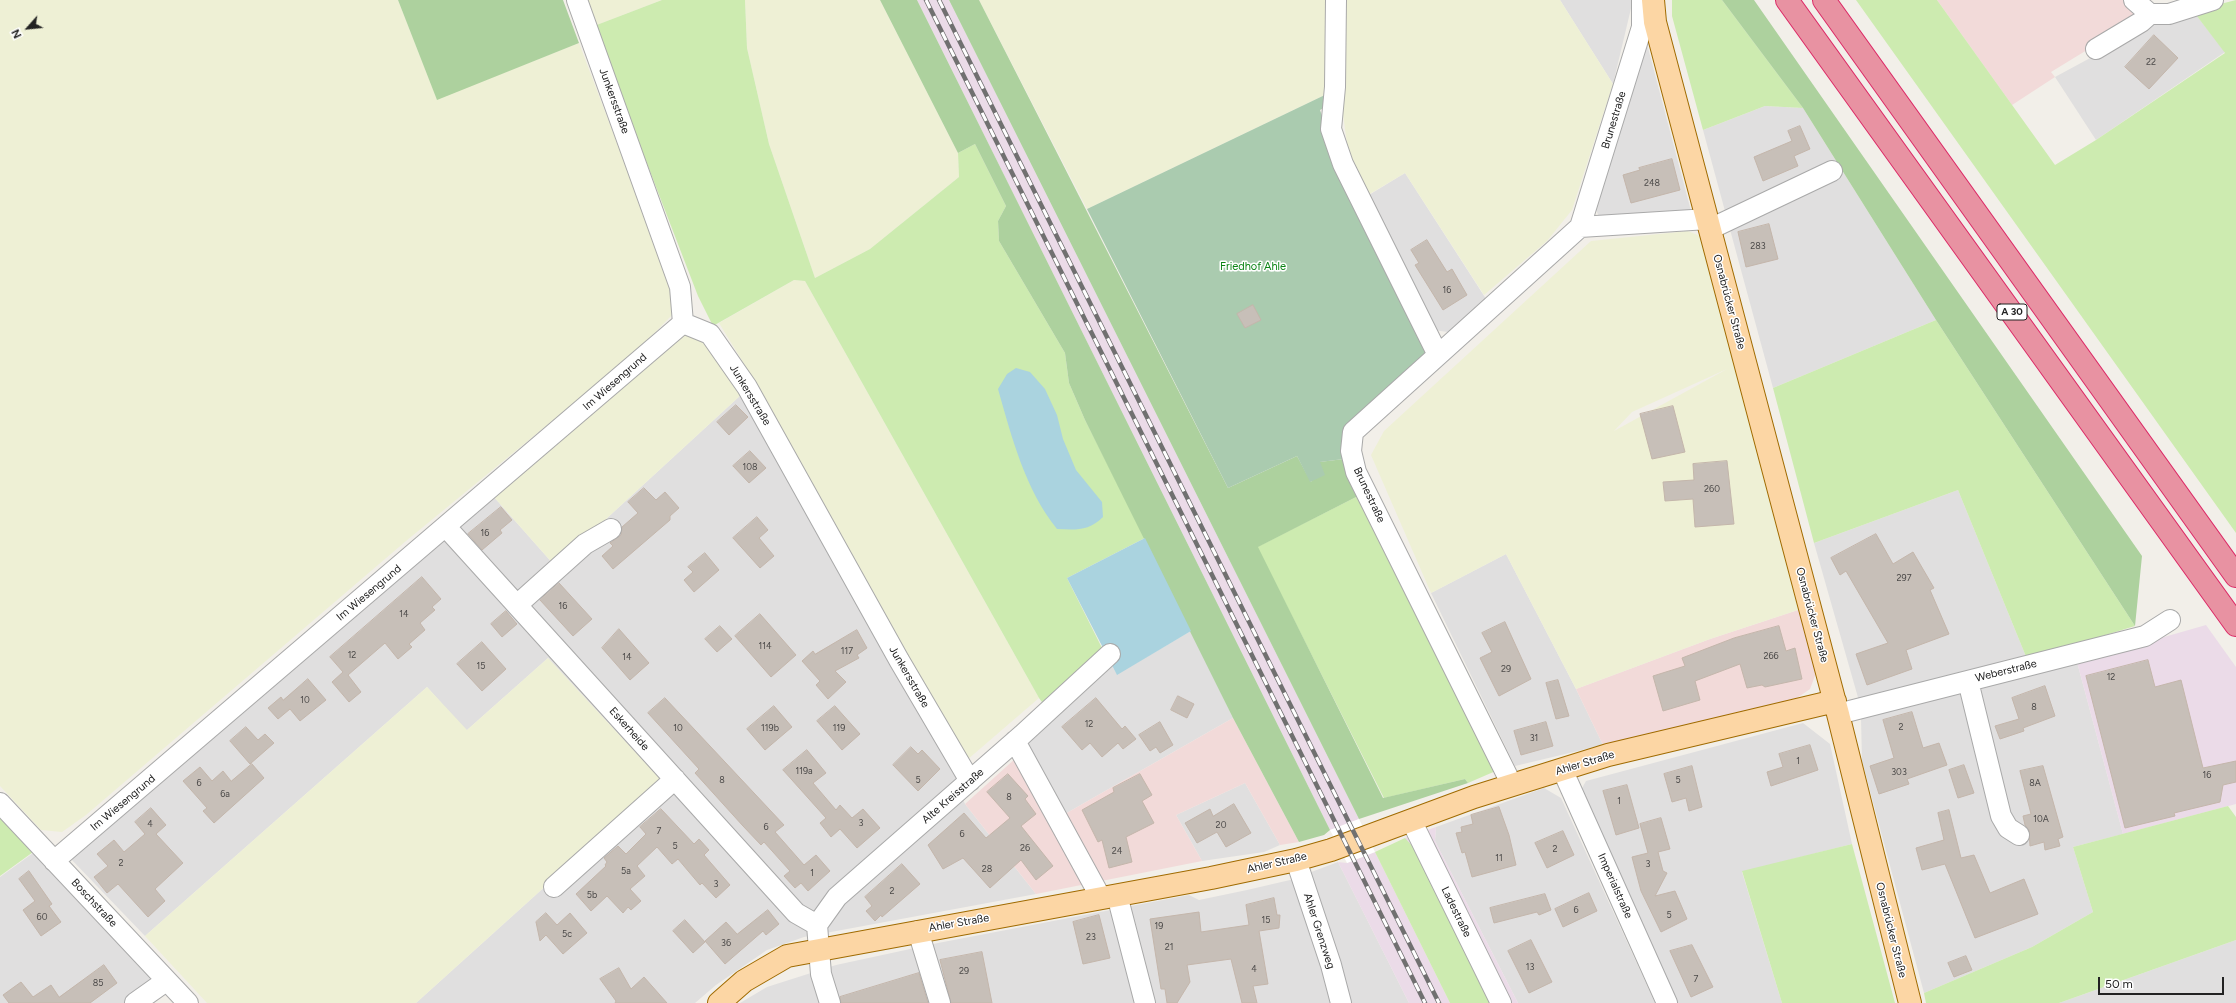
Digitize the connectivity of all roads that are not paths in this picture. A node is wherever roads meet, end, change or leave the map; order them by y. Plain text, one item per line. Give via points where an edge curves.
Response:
1 (577, 0) edge
2 (1336, 0) edge
3 (1642, 0) edge
4 (1654, 0) edge
5 (1787, 0) edge
6 (1824, 0) edge
7 (2134, 0) edge
8 (2213, 0) edge
9 (2150, 14) junction
10 (1649, 24) junction
11 (2096, 50) dead end
12 (1832, 171) dead end
13 (1709, 224) junction
14 (1580, 227) junction
15 (683, 323) junction
16 (1438, 355) junction
17 (446, 528) junction
18 (611, 529) dead end
19 (2236, 576) edge
20 (517, 605) junction
21 (2170, 620) dead end
22 (2236, 625) edge
23 (1110, 654) dead end
24 (1968, 681) junction
25 (1836, 707) junction
26 (1015, 741) junction
27 (1562, 769) junction
28 (675, 779) junction
29 (970, 780) junction
30 (1512, 785) junction
31 (0, 803) edge
32 (1411, 820) junction
33 (2019, 835) dead end
34 (1296, 860) junction
35 (54, 861) junction
36 (554, 887) dead end
37 (1109, 896) junction
38 (817, 925) junction
39 (918, 931) junction
40 (820, 949) junction
41 (166, 981) junction
42 (136, 1003) edge
43 (188, 1003) edge
44 (719, 1003) edge
45 (830, 1003) edge
46 (940, 1003) edge
47 (1144, 1003) edge
48 (1341, 1003) edge
49 (1501, 1003) edge
50 (1667, 1003) edge
51 (1910, 1003) edge

1 - 15 street, Junkersstraße via 680,287
2 - 16 street via 1335,87 1330,129 1343,164
3 - 10 street, Brunestraße
4 - 10 main road, Osnabrücker Straße
5 - 22 highway, A 30
6 - 19 highway, A 30
7 - 9 street
8 - 9 street via 2169,14
9 - 11 street
10 - 13 main road, Osnabrücker Straße
10 - 14 street, Brunestraße
12 - 13 street
13 - 14 street
13 - 25 main road, Osnabrücker Straße
14 - 16 street, Brunestraße
15 - 17 street, Im Wiesengrund
15 - 29 street, Junkersstraße via 710,334 747,387 899,660
16 - 30 street, Brunestraße via 1353,432 1351,451 1356,472
17 - 20 street, Eskerheide
17 - 35 street, Im Wiesengrund
18 - 20 street via 585,544
20 - 28 street, Eskerheide
21 - 24 street, Weberstraße via 2145,636
23 - 26 street, Alte Kreisstraße
24 - 25 street, Weberstraße
24 - 33 street via 2001,816 2008,828
25 - 27 main road, Ahler Straße via 1608,755
25 - 51 main road, Osnabrücker Straße
26 - 29 street, Alte Kreisstraße
26 - 37 street
27 - 30 main road, Ahler Straße
27 - 50 street, Imperialstraße
28 - 36 street
28 - 38 street, Eskerheide via 796,913
29 - 38 street, Alte Kreisstraße via 837,897
30 - 32 main road, Ahler Straße
31 - 35 street, Boschstraße
32 - 34 main road, Ahler Straße
32 - 49 street, Ladestraße
34 - 37 main road, Ahler Straße
34 - 48 street, Ahler Grenzweg
35 - 41 street, Boschstraße
37 - 39 main road, Ahler Straße
37 - 47 street
38 - 40 street
39 - 40 main road, Ahler Straße
39 - 46 street
40 - 44 main road, Ahler Straße via 787,956 744,981
40 - 45 street via 821,974
41 - 42 street
41 - 43 street, Boschstraße

